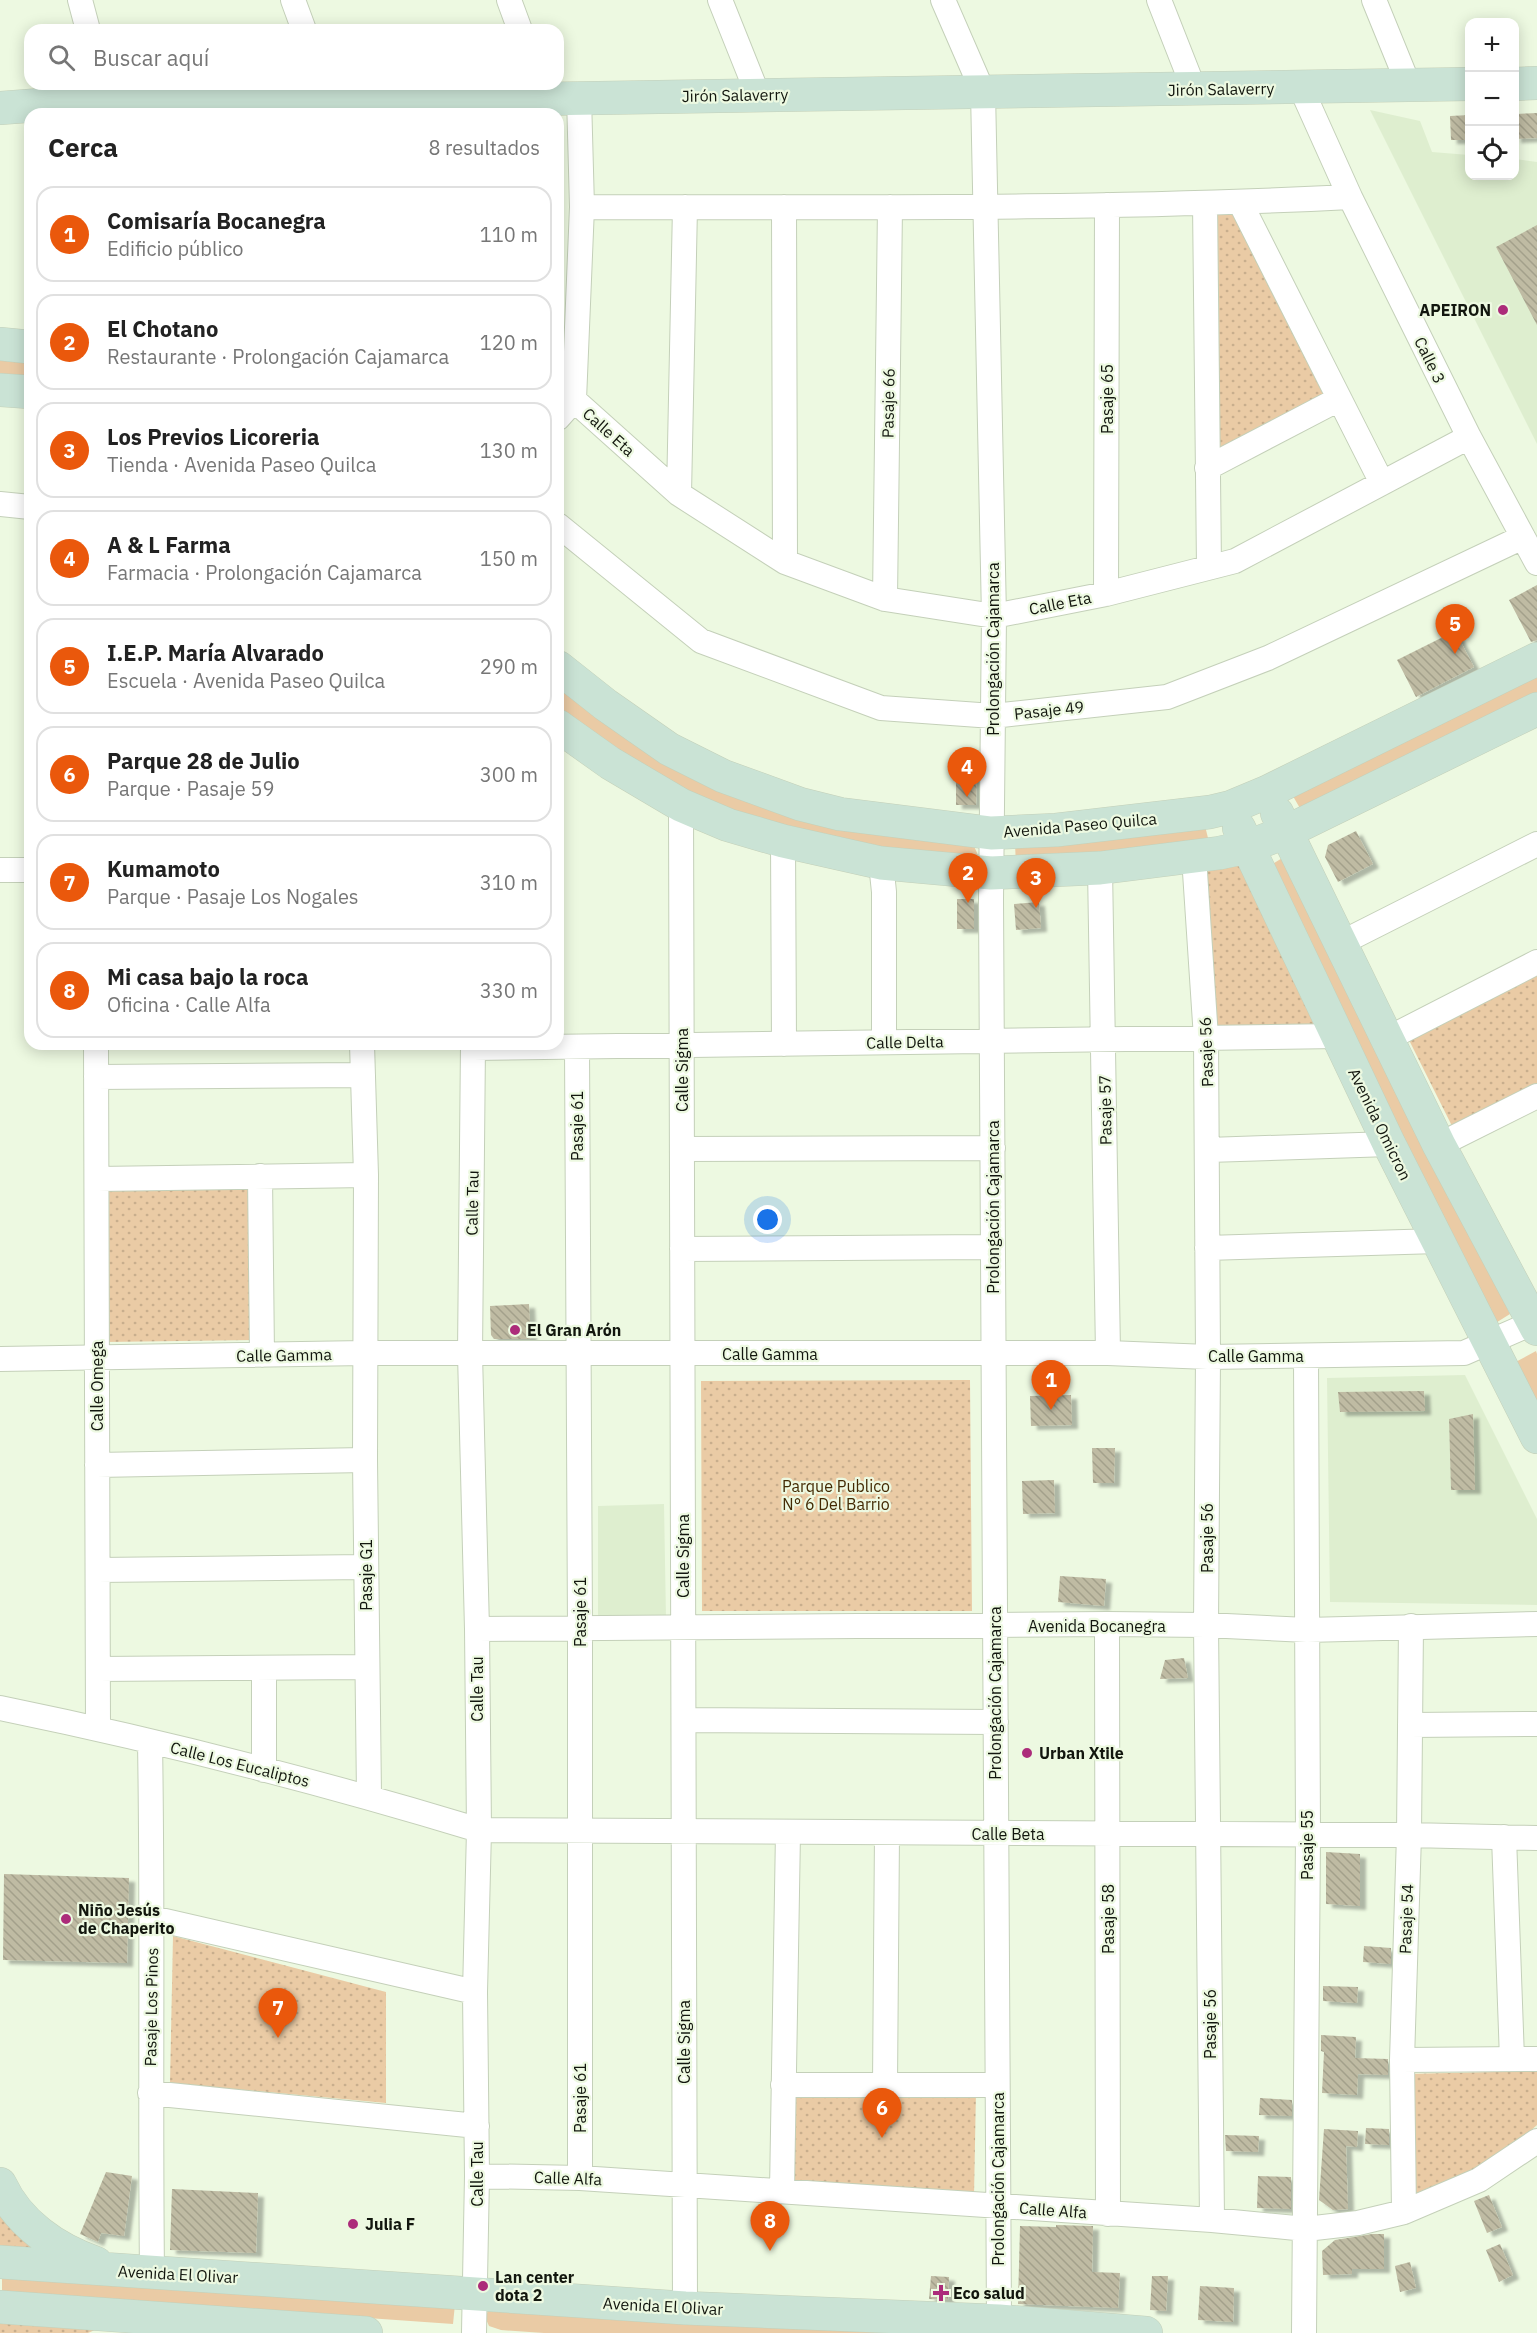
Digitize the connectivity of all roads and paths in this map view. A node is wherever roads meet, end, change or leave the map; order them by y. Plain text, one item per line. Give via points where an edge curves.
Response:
1 (80, 0) edge
2 (293, 0) edge
3 (509, 0) edge
4 (720, 0) edge
5 (943, 0) edge
6 (1159, 0) edge
7 (1374, 0) edge
8 (86, 24) edge
9 (302, 24) edge
10 (518, 24) edge
11 (1537, 83) edge
12 (1465, 84) edge
13 (1519, 84) edge
14 (1409, 86) junction
15 (1301, 88) junction
16 (1194, 89) junction
17 (543, 91) edge
18 (983, 92) junction
19 (327, 93) edge
20 (758, 95) junction
21 (579, 97) junction
22 (93, 100) edge
23 (469, 107) edge
24 (0, 108) edge
25 (1350, 197) junction
26 (1240, 202) junction
27 (1205, 203) junction
28 (1107, 205) junction
29 (582, 207) junction
30 (685, 207) junction
31 (784, 207) junction
32 (891, 207) junction
33 (985, 207) junction
34 (0, 344) edge
35 (24, 346) edge
36 (0, 390) edge
37 (24, 392) edge
38 (1340, 399) junction
39 (566, 409) edge
40 (1469, 438) junction
41 (1207, 468) junction
42 (1382, 483) junction
43 (679, 494) junction
44 (0, 504) edge
45 (24, 506) edge
46 (564, 530) edge
47 (1523, 537) junction
48 (785, 562) junction
49 (1537, 563) edge
50 (1209, 567) junction
51 (1106, 594) junction
52 (885, 599) junction
53 (994, 616) junction
54 (1537, 659) edge
55 (564, 671) edge
56 (1537, 709) edge
57 (993, 716) junction
58 (564, 731) edge
59 (1268, 792) junction
60 (681, 805) junction
61 (1231, 807) junction
62 (1286, 832) junction
63 (991, 833) junction
64 (783, 841) junction
65 (1537, 844) edge
66 (1247, 848) junction
67 (1194, 857) junction
68 (881, 864) junction
69 (1100, 868) junction
70 (0, 870) edge
71 (24, 870) edge
72 (991, 873) junction
73 (1341, 943) junction
74 (1537, 962) edge
75 (1338, 1036) junction
76 (1206, 1038) junction
77 (1387, 1039) junction
78 (1104, 1040) junction
79 (992, 1041) junction
80 (884, 1042) junction
81 (784, 1044) junction
82 (682, 1045) junction
83 (564, 1047) edge
84 (577, 1047) junction
85 (96, 1050) edge
86 (362, 1050) edge
87 (473, 1050) edge
88 (363, 1075) junction
89 (96, 1077) junction
90 (1537, 1096) edge
91 (1389, 1144) junction
92 (1439, 1145) junction
93 (993, 1148) junction
94 (682, 1149) junction
95 (1208, 1150) junction
96 (366, 1175) junction
97 (260, 1176) junction
98 (97, 1179) junction
99 (1438, 1241) junction
100 (993, 1247) junction
101 (1208, 1248) junction
102 (682, 1249) junction
103 (1536, 1324) edge
104 (1490, 1343) junction
105 (365, 1353) junction
106 (994, 1353) junction
107 (1108, 1353) junction
108 (470, 1354) junction
109 (579, 1354) junction
110 (682, 1354) junction
111 (262, 1355) junction
112 (1208, 1357) junction
113 (1306, 1357) junction
114 (0, 1359) edge
115 (97, 1359) junction
116 (1537, 1437) edge
117 (365, 1460) junction
118 (98, 1465) junction
119 (366, 1567) junction
120 (98, 1570) junction
121 (1107, 1624) junction
122 (1537, 1624) edge
123 (1206, 1625) junction
124 (1410, 1626) junction
125 (683, 1627) junction
126 (995, 1627) junction
127 (580, 1628) junction
128 (477, 1629) junction
129 (1306, 1630) junction
130 (367, 1667) junction
131 (98, 1669) junction
132 (264, 1669) junction
133 (0, 1708) edge
134 (684, 1720) junction
135 (996, 1722) junction
136 (1537, 1724) edge
137 (1410, 1725) junction
138 (98, 1728) junction
139 (150, 1742) junction
140 (264, 1770) junction
141 (369, 1796) junction
142 (478, 1830) junction
143 (581, 1830) junction
144 (684, 1831) junction
145 (788, 1832) junction
146 (887, 1833) junction
147 (996, 1834) junction
148 (1108, 1834) junction
149 (1208, 1835) junction
150 (1409, 1835) junction
151 (1308, 1836) junction
152 (1504, 1837) junction
153 (1537, 1838) edge
154 (152, 1918) junction
155 (475, 1992) junction
156 (1512, 2059) junction
157 (1537, 2059) edge
158 (1402, 2060) junction
159 (783, 2085) junction
160 (885, 2085) junction
161 (997, 2085) junction
162 (150, 2093) junction
163 (477, 2126) junction
164 (1537, 2141) edge
165 (477, 2176) junction
166 (580, 2178) junction
167 (0, 2184) edge
168 (685, 2185) junction
169 (782, 2191) junction
170 (998, 2206) junction
171 (1404, 2212) junction
172 (1108, 2214) junction
173 (1212, 2220) junction
174 (1306, 2229) junction
175 (0, 2262) edge
176 (120, 2271) junction
177 (152, 2272) junction
178 (475, 2294) junction
179 (0, 2307) edge
180 (685, 2308) junction
181 (168, 2320) junction
182 (999, 2321) junction
183 (130, 2333) edge
184 (366, 2333) edge
185 (474, 2333) edge
186 (1146, 2333) edge
187 (1304, 2333) edge

1 - 8 street
2 - 9 street
3 - 10 street
4 - 20 street
5 - 18 street
6 - 16 street
7 - 14 street
11 - 13 main road
12 - 14 main road, Jirón Salaverry
14 - 15 main road, Jirón Salaverry
15 - 16 main road, Jirón Salaverry
15 - 25 street, Calle 3
16 - 18 main road, Jirón Salaverry
17 - 21 main road, Jirón Salaverry
17 - 23 main road, Jirón Salaverry
18 - 20 main road, Jirón Salaverry
18 - 33 street, Prolongación Cajamarca
19 - 22 main road, Jirón Salaverry
19 - 23 main road, Jirón Salaverry
20 - 21 main road, Jirón Salaverry
21 - 29 street
22 - 24 main road, Jirón Salaverry
25 - 26 street
25 - 40 street, Calle 3
26 - 27 street
26 - 38 street
27 - 28 street
27 - 41 street
28 - 33 street
28 - 51 street, Pasaje 65
29 - 30 street
29 - 39 street
30 - 31 street
30 - 43 street
31 - 32 street
31 - 48 street
32 - 33 street
32 - 52 street, Pasaje 66
33 - 53 street, Prolongación Cajamarca
34 - 35 main road
36 - 37 main road
38 - 41 street
38 - 42 street
39 - 43 street, Calle Eta
40 - 42 street, Calle Eta
40 - 47 street, Calle 3
41 - 50 street
42 - 50 street, Calle Eta via 1235,561
43 - 48 street, Calle Eta
44 - 45 street
46 - 57 street, Pasaje 49 via 701,641 881,708
47 - 49 street, Calle 3
47 - 57 street, Pasaje 49 via 1269,658 1167,697
48 - 52 street, Calle Eta
50 - 51 street, Calle Eta
51 - 53 street, Calle Eta
52 - 53 street, Calle Eta
53 - 57 street, Prolongación Cajamarca
54 - 59 main road, Avenida Paseo Quilca
55 - 63 main road, Avenida Paseo Quilca via 669,749 734,780 840,814
56 - 62 main road
57 - 63 street, Prolongación Cajamarca
58 - 60 main road via 592,752
59 - 61 main road, Avenida Paseo Quilca
59 - 62 main road
60 - 64 main road via 728,825
60 - 82 street, Calle Sigma
61 - 63 main road, Avenida Paseo Quilca via 1056,830
61 - 66 main road, Avenida Omicron
62 - 66 main road
62 - 73 main road
63 - 72 street, Prolongación Cajamarca
64 - 68 main road
64 - 81 street
65 - 73 street
66 - 67 main road
66 - 75 main road, Avenida Omicron
67 - 69 main road
67 - 76 street, Pasaje 56
68 - 72 main road
68 - 80 street
69 - 72 main road
69 - 78 street, Pasaje 57
70 - 71 street
72 - 79 street, Prolongación Cajamarca
73 - 77 main road
74 - 77 street
75 - 76 street, Calle Delta
75 - 91 main road, Avenida Omicron
76 - 78 street, Calle Delta
76 - 95 street, Pasaje 56
77 - 92 main road
78 - 79 street, Calle Delta
78 - 107 street, Pasaje 57
79 - 80 street, Calle Delta
79 - 93 street, Prolongación Cajamarca
80 - 81 street, Calle Delta
81 - 82 street, Calle Delta
82 - 84 street, Calle Delta
82 - 94 street, Calle Sigma
83 - 84 street, Calle Delta
84 - 109 street, Pasaje 61
85 - 89 street, Calle Omega
86 - 88 street, Pasaje G1
87 - 108 street, Calle Tau
88 - 89 street
88 - 96 street, Pasaje G1
89 - 98 street, Calle Omega
90 - 92 street
91 - 95 street
91 - 99 main road, Avenida Omicron
92 - 103 main road
93 - 94 street
93 - 100 street, Prolongación Cajamarca
94 - 102 street, Calle Sigma
95 - 101 street, Pasaje 56
96 - 97 street
96 - 105 street, Pasaje G1
97 - 98 street
97 - 111 street
98 - 115 street, Calle Omega
99 - 101 street
99 - 104 main road, Avenida Omicron
100 - 102 street
100 - 106 street, Prolongación Cajamarca
101 - 112 street, Pasaje 56
102 - 110 street, Calle Sigma
103 - 104 street, Calle Gamma
104 - 113 street, Calle Gamma via 1464,1353
104 - 116 main road, Avenida Omicron
105 - 108 street, Calle Gamma
105 - 111 street, Calle Gamma
105 - 117 street, Pasaje G1
106 - 107 street, Calle Gamma
106 - 110 street, Calle Gamma
106 - 126 street, Prolongación Cajamarca
107 - 112 street, Calle Gamma
108 - 109 street, Calle Gamma
108 - 128 street, Calle Tau
109 - 110 street, Calle Gamma
109 - 127 street, Pasaje 61
110 - 125 street, Calle Sigma
111 - 115 street, Calle Gamma
112 - 113 street, Calle Gamma
112 - 123 street, Pasaje 56
113 - 129 street, Pasaje 55
114 - 115 street, Calle Gamma
115 - 118 street, Calle Omega
117 - 118 street
117 - 119 street, Pasaje G1
118 - 120 street, Calle Omega
119 - 120 street
119 - 130 street, Pasaje G1
120 - 131 street, Calle Omega
121 - 123 street, Avenida Bocanegra
121 - 126 street, Avenida Bocanegra
121 - 148 street, Pasaje 58
122 - 124 street, Avenida Bocanegra
123 - 129 street, Avenida Bocanegra
123 - 149 street, Pasaje 56
124 - 129 street, Avenida Bocanegra
124 - 137 street, Pasaje 54
125 - 126 street, Avenida Bocanegra
125 - 127 street, Avenida Bocanegra
125 - 134 street, Calle Sigma
126 - 135 street, Prolongación Cajamarca
127 - 128 street, Avenida Bocanegra
127 - 143 street, Pasaje 61
128 - 142 street, Calle Tau
129 - 151 street, Pasaje 55
130 - 132 street
130 - 141 street, Pasaje G1
131 - 132 street
131 - 138 street, Calle Omega
132 - 140 street
133 - 138 street, Calle Los Eucaliptos
134 - 135 street
134 - 144 street, Calle Sigma
135 - 147 street, Prolongación Cajamarca
136 - 137 street
137 - 150 street, Pasaje 54
138 - 139 street, Calle Los Eucaliptos
139 - 140 street, Calle Los Eucaliptos
139 - 154 street, Pasaje Los Pinos
140 - 141 street, Calle Los Eucaliptos
141 - 142 street, Calle Los Eucaliptos
142 - 143 street, Calle Beta
142 - 155 street, Calle Tau
143 - 144 street, Calle Beta
143 - 166 street, Pasaje 61
144 - 145 street, Calle Beta
144 - 168 street, Calle Sigma
145 - 146 street, Calle Beta
145 - 159 street
146 - 147 street, Calle Beta
146 - 160 street
147 - 148 street, Calle Beta
147 - 161 street, Prolongación Cajamarca
148 - 149 street, Calle Beta
148 - 172 street, Pasaje 58
149 - 151 street, Calle Beta
149 - 173 street, Pasaje 56
150 - 151 street, Calle Beta
150 - 152 street, Calle Beta
150 - 158 street, Pasaje 54
151 - 174 street, Pasaje 55
152 - 153 street, Calle Beta
152 - 156 street
154 - 155 street
154 - 162 street, Pasaje Los Pinos
155 - 163 street, Calle Tau
156 - 157 street
156 - 158 street
158 - 171 street, Pasaje 54
159 - 160 street
159 - 169 street
160 - 161 street
161 - 170 street, Prolongación Cajamarca
162 - 163 street
162 - 177 street, Pasaje Los Pinos
163 - 165 street, Calle Tau
164 - 171 street, Calle Alfa via 1479,2180
165 - 166 street, Calle Alfa
165 - 178 street, Calle Tau
166 - 168 street, Calle Alfa
167 - 176 main road via 30,2226 52,2242 84,2259
168 - 169 street, Calle Alfa
168 - 180 street, Calle Sigma
169 - 170 street, Calle Alfa
170 - 172 street, Calle Alfa
170 - 182 street, Prolongación Cajamarca
171 - 174 street, Calle Alfa
172 - 173 street, Calle Alfa
173 - 174 street, Calle Alfa
174 - 187 street, Pasaje 55
175 - 176 main road, Avenida El Olivar
176 - 177 main road, Avenida El Olivar
177 - 178 main road, Avenida El Olivar
178 - 180 main road, Avenida El Olivar
178 - 185 street, Calle Tau
179 - 181 main road
180 - 182 main road, Avenida El Olivar
181 - 183 main road
181 - 184 main road
182 - 186 main road, Avenida El Olivar

